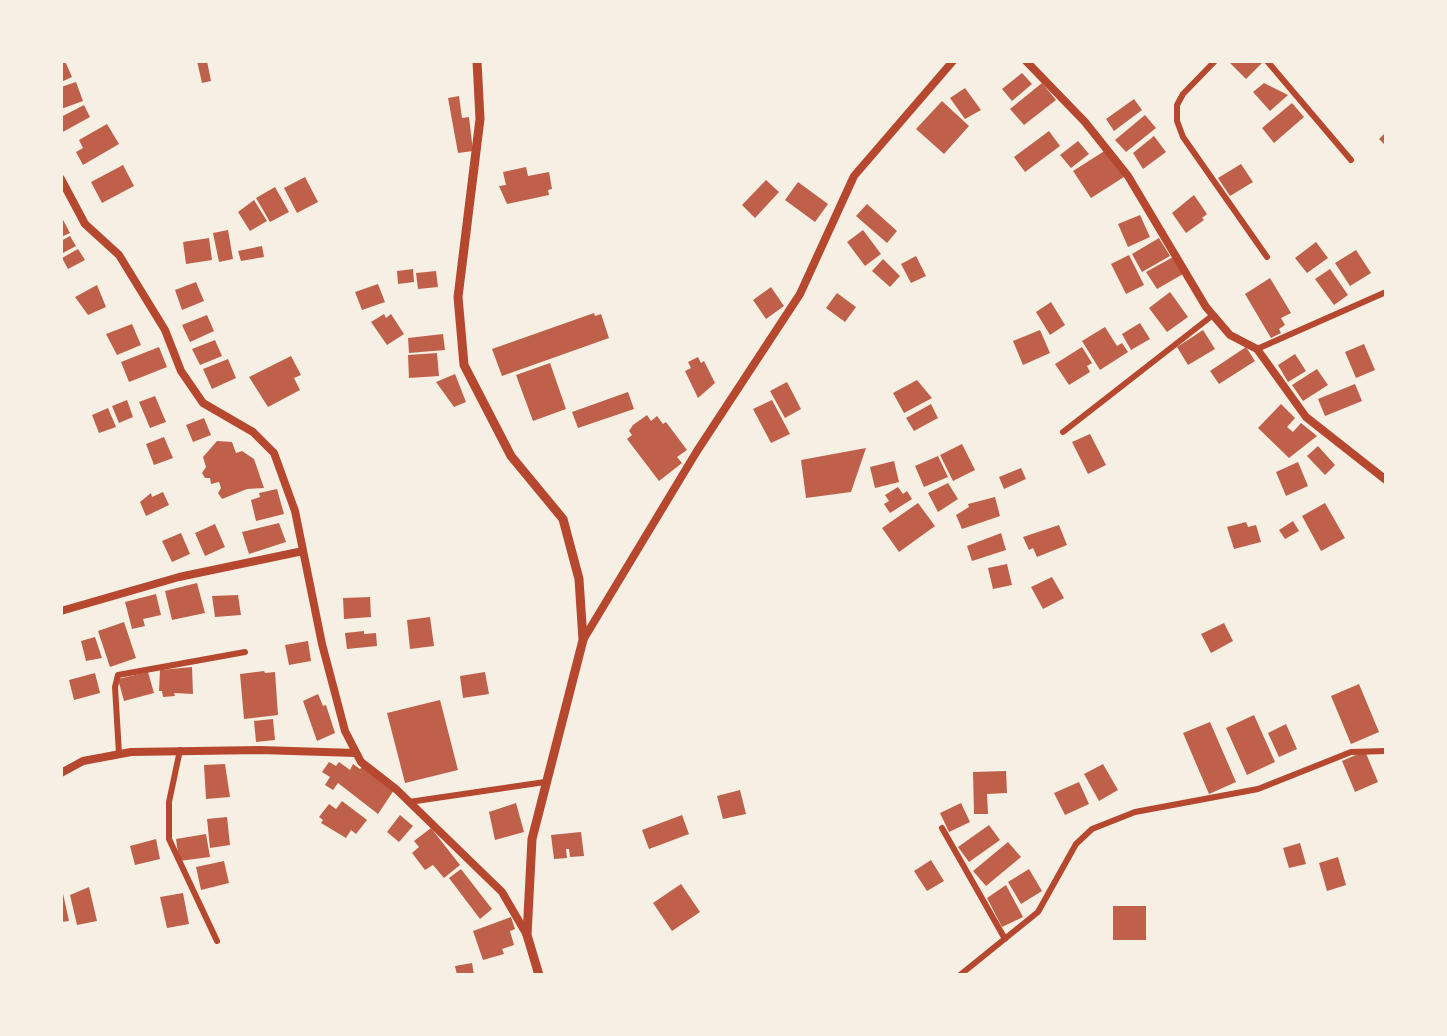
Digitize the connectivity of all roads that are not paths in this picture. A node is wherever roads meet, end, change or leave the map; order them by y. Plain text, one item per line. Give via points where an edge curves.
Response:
1 (477, 61) edge
2 (953, 61) edge
3 (1026, 61) edge
4 (1215, 61) edge
5 (1267, 61) edge
6 (1351, 160) dead end
7 (61, 179) edge
8 (1267, 257) dead end
9 (1386, 292) edge
10 (1213, 315) junction
11 (1256, 349) junction
12 (1063, 432) dead end
13 (1386, 480) edge
14 (303, 551) junction
15 (61, 611) edge
16 (583, 640) junction
17 (245, 652) dead end
18 (180, 750) junction
19 (1386, 751) edge
20 (356, 753) junction
21 (119, 754) junction
22 (61, 773) edge
23 (545, 782) junction
24 (410, 802) junction
25 (942, 828) dead end
26 (527, 935) junction
27 (1005, 939) junction
28 (217, 942) dead end
29 (539, 975) edge
30 (960, 975) edge

1 - 16 main road via 480,119 458,297 464,365 511,456 564,519 579,579
2 - 16 street via 854,176 800,294 697,451
3 - 10 street via 1085,122 1128,176
4 - 8 street via 1183,93 1177,121 1183,137
5 - 6 street
7 - 14 street via 85,224 119,255 203,403 253,432 274,453 295,511
9 - 11 street
10 - 11 street via 1230,335
10 - 12 street
11 - 13 street via 1306,417
14 - 15 street via 179,577
14 - 20 street via 345,731
16 - 23 main road
17 - 21 street via 118,676
18 - 20 street
18 - 21 street
18 - 28 street via 169,802 169,839
19 - 27 street via 1351,752 1258,789 1135,812 1093,829 1076,844 1038,912
20 - 24 street via 360,762
21 - 22 street via 83,761
23 - 24 street
23 - 26 main road via 532,839
24 - 26 street via 502,892
25 - 27 street
26 - 29 main road
27 - 30 street

